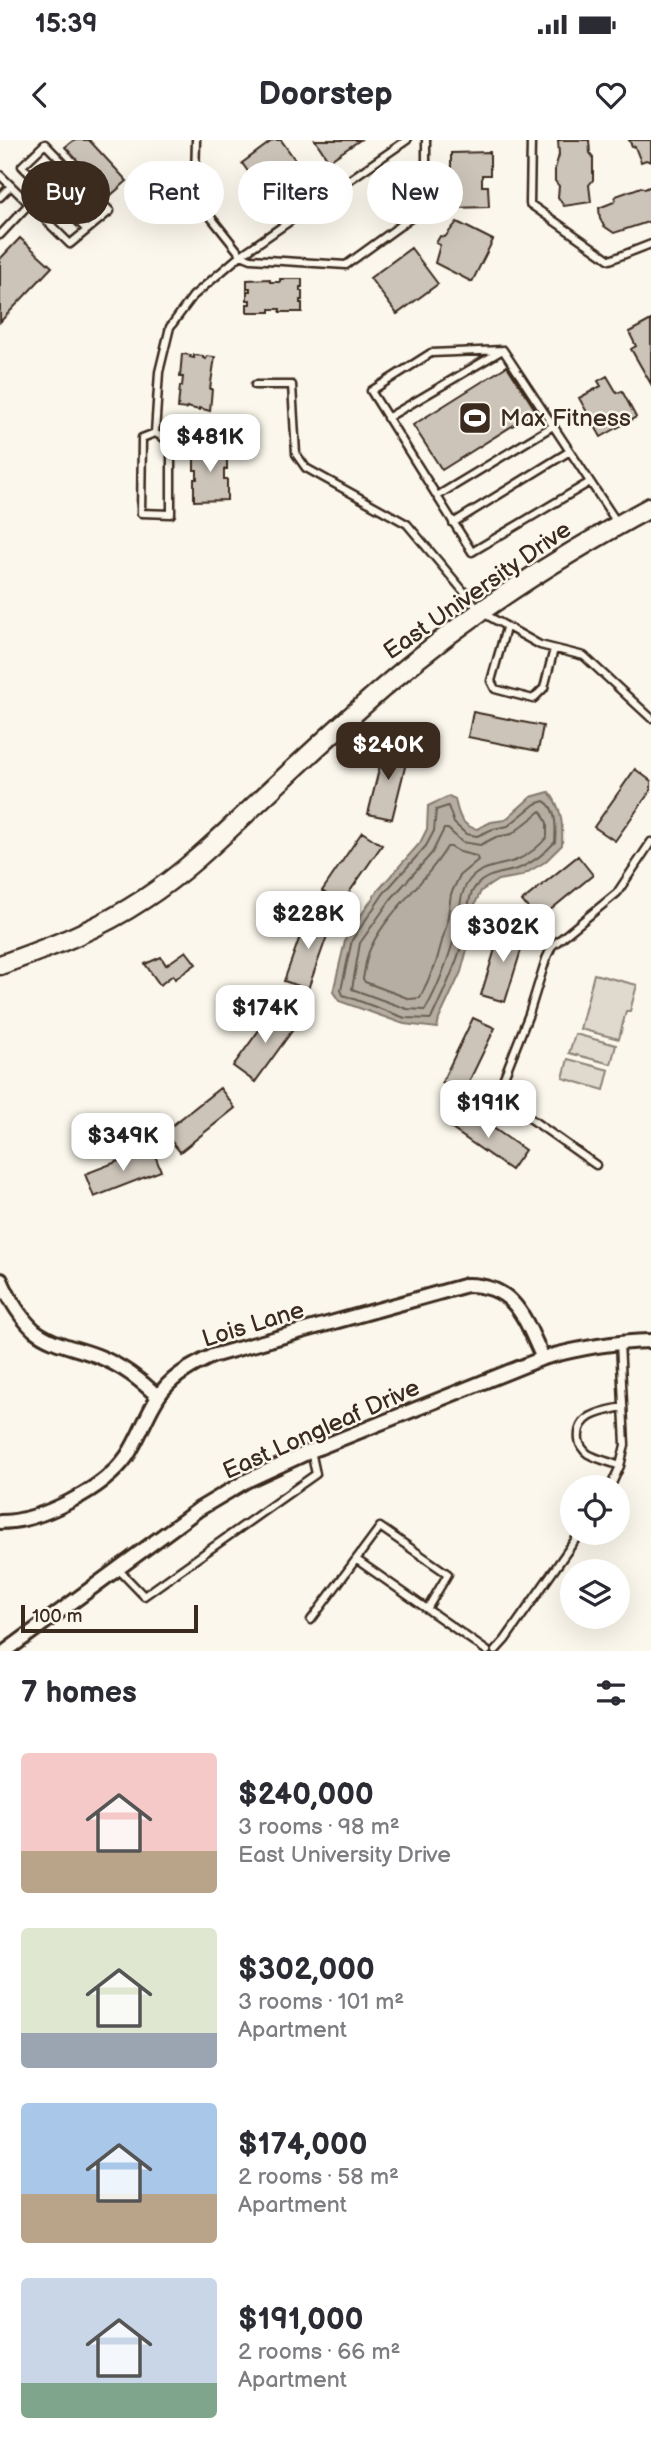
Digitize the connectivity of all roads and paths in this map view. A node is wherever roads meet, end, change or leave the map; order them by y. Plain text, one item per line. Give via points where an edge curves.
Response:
1 (196, 140) edge
2 (407, 140) edge
3 (426, 140) edge
4 (531, 140) edge
5 (27, 161) edge
6 (61, 161) edge
7 (0, 175) edge
8 (11, 186) junction
9 (21, 196) edge
10 (0, 197) edge
11 (21, 213) edge
12 (49, 224) edge
13 (81, 224) edge
14 (94, 224) edge
15 (87, 230) junction
16 (0, 235) edge
17 (651, 244) edge
18 (242, 256) junction
19 (503, 350) junction
20 (255, 385) dead end
21 (387, 418) junction
22 (553, 426) junction
23 (155, 433) junction
24 (570, 451) junction
25 (590, 482) junction
26 (437, 496) junction
27 (651, 507) edge
28 (453, 523) junction
29 (618, 524) junction
30 (481, 612) junction
31 (506, 628) junction
32 (554, 649) junction
33 (651, 718) edge
34 (651, 842) edge
35 (0, 965) edge
36 (596, 1165) dead end
37 (1, 1280) edge
38 (651, 1341) edge
39 (620, 1342) junction
40 (542, 1359) junction
41 (158, 1397) junction
42 (623, 1407) junction
43 (311, 1451) junction
44 (620, 1466) junction
45 (616, 1475) edge
46 (0, 1522) edge
47 (572, 1545) edge
48 (357, 1560) junction
49 (118, 1569) junction
50 (427, 1609) junction
51 (311, 1620) dead end
52 (6, 1651) edge
53 (487, 1651) edge
54 (495, 1651) edge

1 - 18 lane via 195,180 202,206
2 - 18 lane
3 - 18 lane via 426,207 346,265
4 - 17 lane via 530,204 610,260
5 - 6 lane via 45,144
7 - 8 lane
8 - 9 lane
8 - 10 lane
11 - 16 lane
12 - 15 lane via 69,244
13 - 15 lane
14 - 15 lane
18 - 23 lane via 193,296 170,327 159,372
19 - 21 lane
19 - 21 lane via 431,354 371,391
19 - 22 lane
20 - 30 lane via 292,385 296,454 306,468 407,524
21 - 26 lane
22 - 24 lane
22 - 26 lane
23 - 23 lane via 142,438 141,513 171,514 171,442
24 - 25 lane
24 - 28 lane
25 - 28 lane via 472,552
25 - 29 lane
26 - 28 lane
27 - 29 main road, East University Drive
29 - 30 main road, East University Drive
30 - 31 lane
30 - 35 main road, East University Drive via 392,680 209,848 145,899 73,939
31 - 32 lane
31 - 32 lane via 491,681 495,690 533,699 544,688
32 - 33 lane via 584,656
34 - 36 lane via 617,893 552,946 497,1095
37 - 41 street via 35,1330 124,1368
38 - 39 street, East Longleaf Drive
39 - 40 street, East Longleaf Drive
39 - 42 lane
40 - 41 street, Lois Lane via 511,1299 482,1285 467,1285 212,1356 179,1375
40 - 43 street, East Longleaf Drive
41 - 46 street, Lois Lane via 127,1456 106,1479 38,1515
42 - 44 lane via 625,1445
42 - 44 lane via 587,1417 579,1434 580,1446 588,1454
43 - 49 street, East Longleaf Drive via 222,1494
43 - 49 lane via 316,1474 144,1596
44 - 45 lane
47 - 54 lane
48 - 50 lane
48 - 50 lane via 380,1527 448,1574
48 - 51 lane
49 - 52 street, East Longleaf Drive
50 - 53 lane

